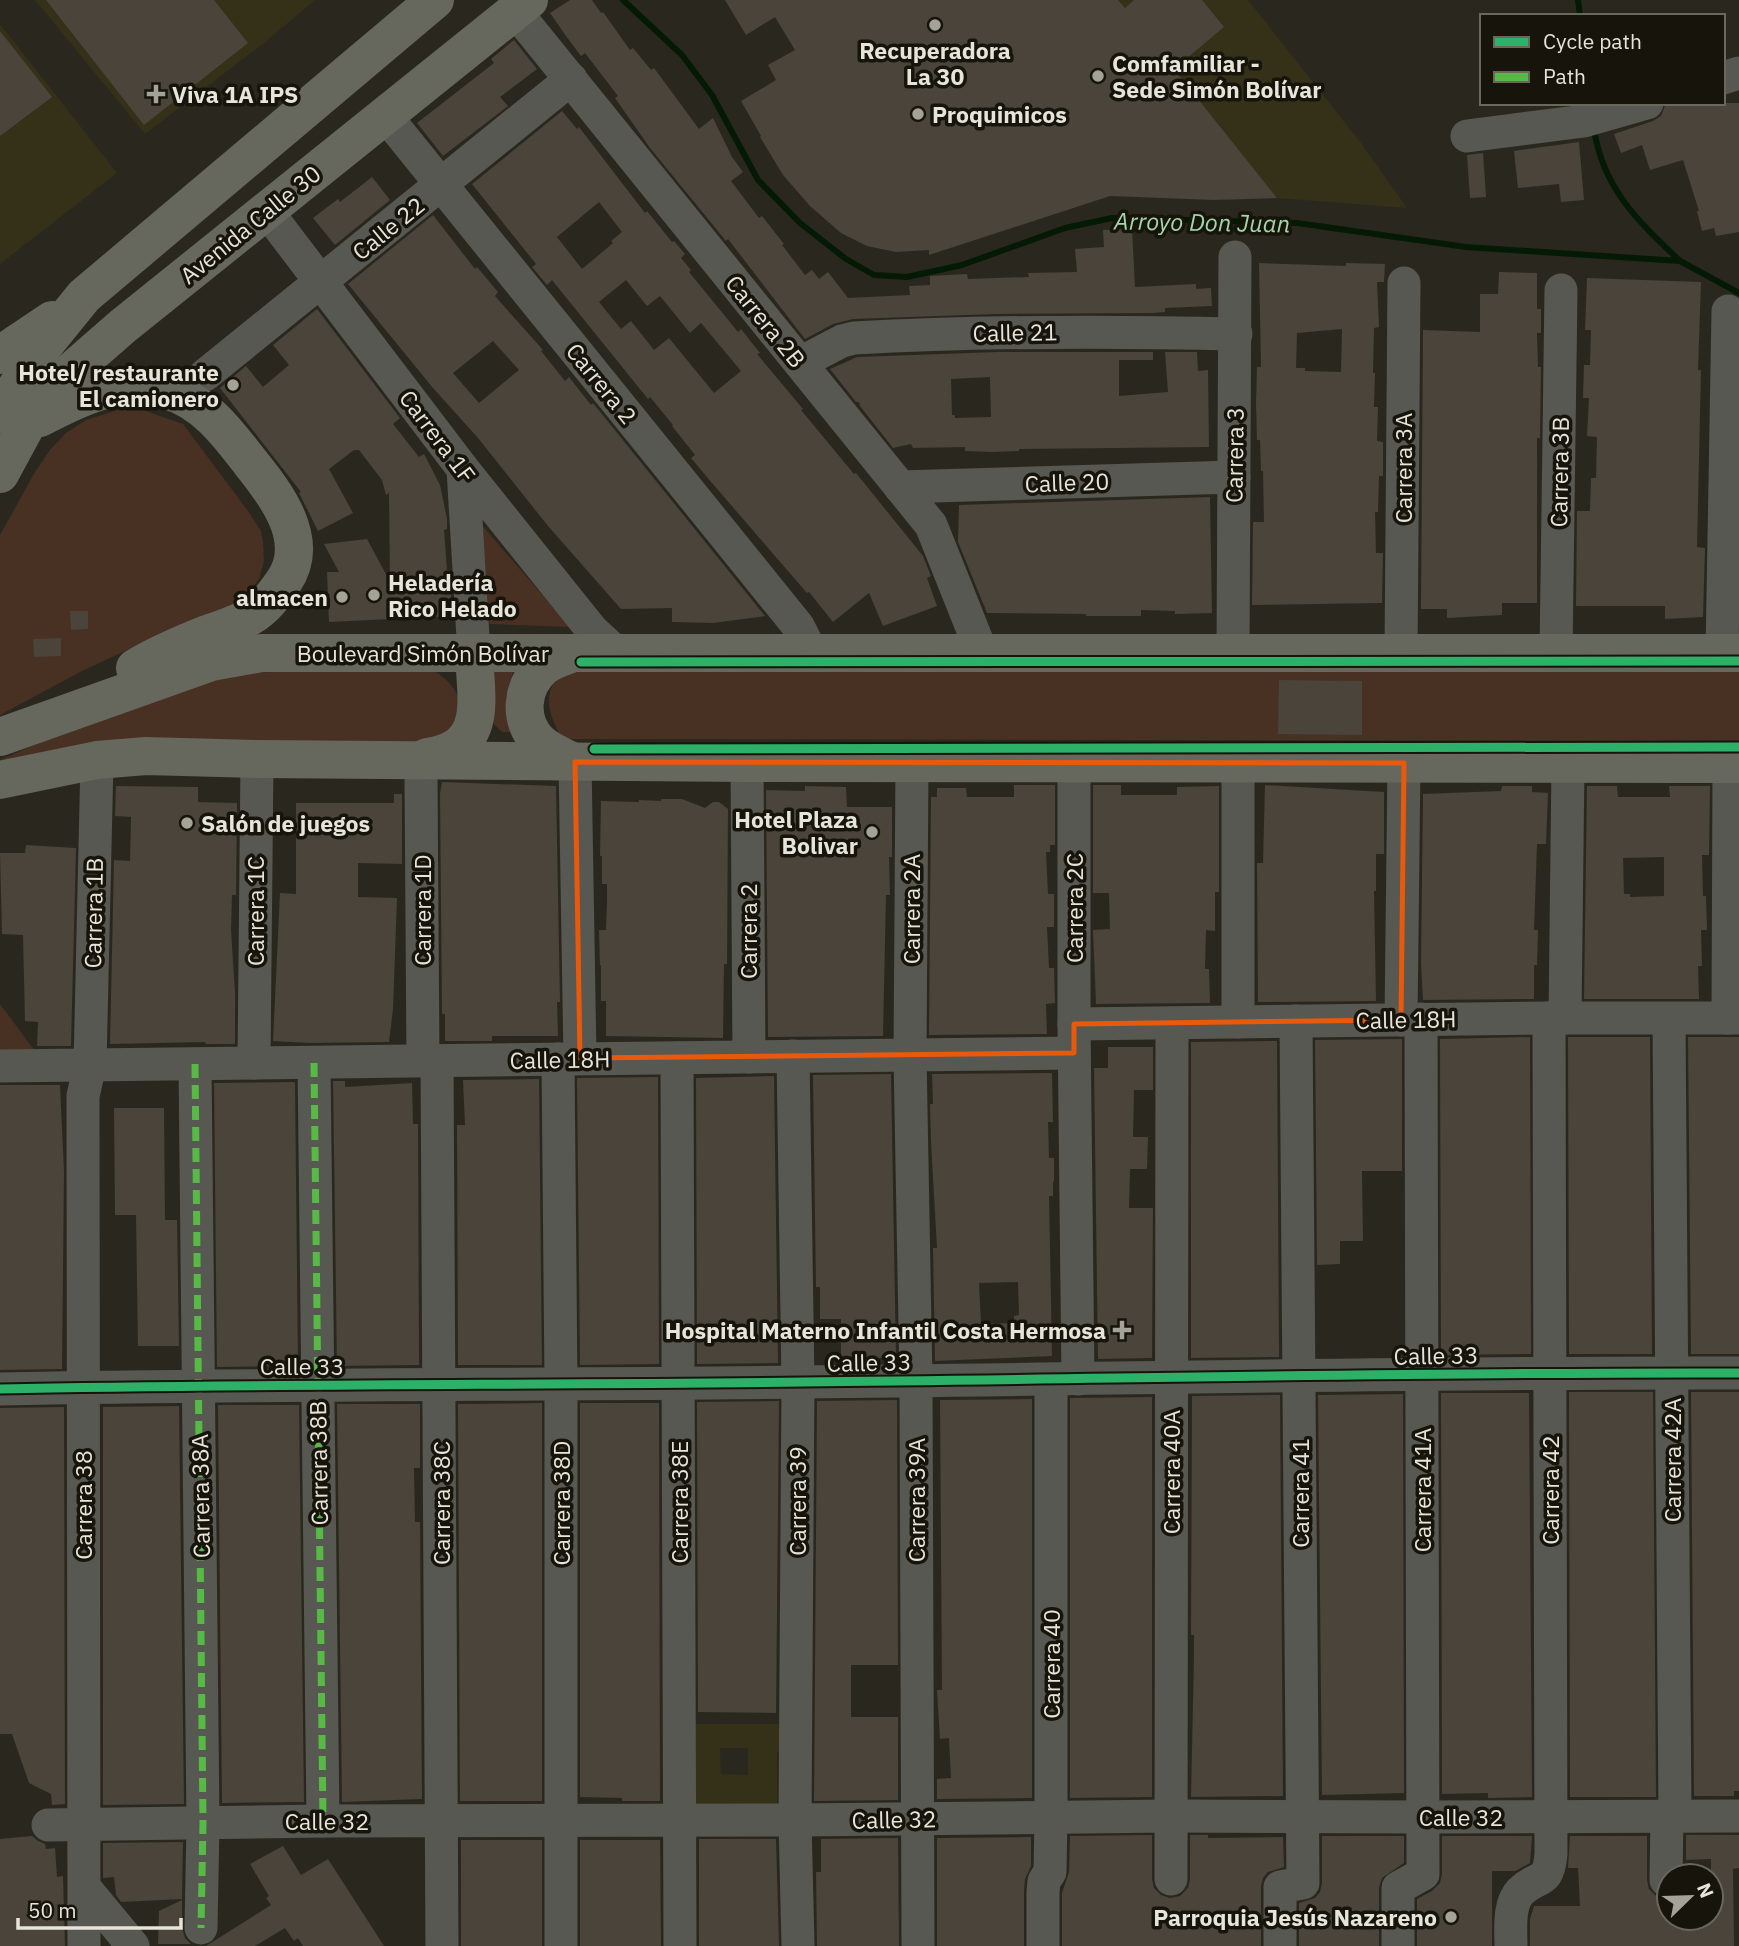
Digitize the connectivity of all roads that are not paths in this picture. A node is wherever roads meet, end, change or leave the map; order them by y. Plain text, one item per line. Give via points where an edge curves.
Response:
1 (435, 0) edge
2 (522, 5) edge
3 (571, 79) junction
4 (1641, 105) edge
5 (385, 115) junction
6 (1467, 136) dead end
7 (442, 184) junction
8 (266, 210) junction
9 (1236, 257) dead end
10 (322, 282) junction
11 (1404, 283) dead end
12 (1561, 289) dead end
13 (84, 296) junction
14 (1728, 311) dead end
15 (1236, 334) junction
16 (0, 355) edge
17 (800, 363) junction
18 (205, 375) dead end
19 (13, 420) edge
20 (463, 469) junction
21 (0, 474) edge
22 (1234, 477) junction
23 (900, 487) junction
24 (573, 653) junction
25 (982, 653) junction
26 (1233, 653) junction
27 (1730, 653) edge
28 (474, 654) junction
29 (618, 654) junction
30 (812, 654) junction
31 (1401, 654) junction
32 (1556, 654) junction
33 (41, 721) junction
34 (0, 737) edge
35 (257, 759) junction
36 (418, 759) junction
37 (97, 760) junction
38 (573, 761) junction
39 (747, 763) junction
40 (912, 763) junction
41 (1074, 763) junction
42 (1238, 763) junction
43 (1404, 764) junction
44 (1567, 764) junction
45 (1734, 764) edge
46 (40, 771) junction
47 (0, 780) edge
48 (0, 797) edge
49 (1557, 1018) junction
50 (1734, 1018) edge
51 (1411, 1019) junction
52 (1669, 1019) junction
53 (1296, 1021) junction
54 (1237, 1022) junction
55 (1172, 1023) junction
56 (1074, 1038) junction
57 (910, 1055) junction
58 (793, 1056) junction
59 (749, 1057) junction
60 (569, 1058) junction
61 (677, 1058) junction
62 (430, 1061) junction
63 (254, 1063) junction
64 (314, 1063) junction
65 (195, 1064) junction
66 (90, 1065) junction
67 (0, 1066) edge
68 (1549, 1373) junction
69 (1671, 1373) junction
70 (1739, 1373) edge
71 (1421, 1374) junction
72 (1299, 1376) junction
73 (1171, 1378) junction
74 (1065, 1379) junction
75 (916, 1381) junction
76 (679, 1382) junction
77 (798, 1382) junction
78 (440, 1383) junction
79 (561, 1385) junction
80 (198, 1386) junction
81 (317, 1386) junction
82 (82, 1387) junction
83 (0, 1388) edge
84 (1172, 1815) junction
85 (1739, 1816) edge
86 (1051, 1817) junction
87 (1302, 1817) junction
88 (1423, 1817) junction
89 (1551, 1817) junction
90 (1671, 1817) junction
91 (916, 1819) junction
92 (562, 1820) junction
93 (678, 1820) junction
94 (323, 1821) junction
95 (796, 1821) junction
96 (442, 1822) junction
97 (203, 1824) junction
98 (48, 1825) dead end
99 (85, 1825) junction
100 (1667, 1862) edge
101 (1171, 1879) dead end
102 (85, 1888) junction
103 (201, 1928) dead end
104 (84, 1946) edge
105 (133, 1946) edge
106 (442, 1946) edge
107 (561, 1946) edge
108 (680, 1946) edge
109 (798, 1946) edge
110 (918, 1946) edge
111 (1043, 1946) edge
112 (1280, 1946) edge
113 (1398, 1946) edge
114 (1511, 1946) edge

1 - 13 highway, Avenida Calle 30
2 - 3 street, Carrera 2B
2 - 5 highway, Avenida Calle 30
3 - 7 street, Calle 22
3 - 17 street, Carrera 2B
4 - 6 street via 1594,120
5 - 7 street, Carrera 2
5 - 8 highway, Avenida Calle 30
7 - 10 street, Calle 22
7 - 30 street, Carrera 2 via 797,626
8 - 10 street, Carrera 1F
8 - 19 highway, Avenida Calle 30
9 - 15 street, Carrera 3
10 - 18 street, Calle 22
10 - 20 street, Carrera 1F
11 - 31 street, Carrera 3A
12 - 32 street, Carrera 3B
13 - 16 highway
13 - 19 highway, Avenida Calle 30 via 37,354
14 - 27 street
15 - 17 street, Calle 21 via 1090,331 853,338
15 - 22 street, Carrera 3
17 - 23 street, Carrera 2B
19 - 21 highway, Avenida Calle 30
19 - 33 highway via 105,389 135,385 181,395 218,422 267,483 285,513 294,550 285,579 251,616 156,654
20 - 28 street
20 - 29 street, Carrera 1F via 592,630
22 - 23 street, Calle 20
22 - 26 street, Carrera 3
23 - 25 street, Carrera 2B via 931,525
24 - 28 highway, Boulevard Simón Bolívar
24 - 29 highway, Boulevard Simón Bolívar
24 - 38 highway via 537,674 524,708 538,740
25 - 26 highway, Boulevard Simón Bolívar
25 - 30 highway, Boulevard Simón Bolívar
26 - 31 highway, Boulevard Simón Bolívar
27 - 32 highway, Boulevard Simón Bolívar
28 - 33 highway, Boulevard Simón Bolívar via 262,653 211,662
28 - 36 highway via 477,716 472,730 447,754
29 - 30 highway, Boulevard Simón Bolívar
31 - 32 highway, Boulevard Simón Bolívar
33 - 34 highway
35 - 36 highway
35 - 37 highway via 146,756
35 - 63 street, Carrera 1C
36 - 38 highway
36 - 62 street, Carrera 1D
37 - 46 highway
37 - 66 street, Carrera 1B
38 - 39 highway
38 - 60 street
39 - 40 highway
39 - 59 street, Carrera 2
40 - 41 highway
40 - 57 street, Carrera 2A
41 - 42 highway
41 - 56 street, Carrera 2C
42 - 43 highway
42 - 54 street
43 - 44 highway
43 - 51 street
44 - 45 highway
44 - 49 street
45 - 50 street
46 - 47 highway
46 - 48 highway
49 - 51 street, Calle 18H
49 - 52 street, Calle 18H
49 - 68 street, Carrera 42
50 - 52 street, Calle 18H
51 - 53 street, Calle 18H
51 - 71 street, Carrera 41A
52 - 69 street, Carrera 42A
53 - 54 street, Calle 18H
53 - 72 street, Carrera 41
54 - 55 street, Calle 18H
55 - 56 street, Calle 18H
55 - 73 street, Carrera 40A
56 - 57 street, Calle 18H
56 - 74 street, Carrera 40
57 - 58 street, Calle 18H
57 - 75 street, Carrera 39A
58 - 59 street, Calle 18H
58 - 77 street, Carrera 39
59 - 61 street, Calle 18H
60 - 61 street, Calle 18H
60 - 62 street, Calle 18H
60 - 79 street, Carrera 38D
61 - 76 street, Carrera 38E
62 - 64 street, Calle 18H
62 - 78 street, Carrera 38C
63 - 64 street, Calle 18H
63 - 65 street, Calle 18H
64 - 81 street, Carrera 38B
65 - 66 street, Calle 18H
65 - 80 street, Carrera 38A
66 - 67 street, Calle 18H
66 - 82 street, Carrera 38 via 83,1096
68 - 69 street, Calle 33
68 - 71 street, Calle 33
68 - 89 street, Carrera 42
69 - 70 street, Calle 33
69 - 90 street, Carrera 42A
71 - 72 street, Calle 33
71 - 88 street, Carrera 41A
72 - 73 street, Calle 33
72 - 87 street, Carrera 41
73 - 74 street, Calle 33
73 - 84 street, Carrera 40A
74 - 75 street, Calle 33
74 - 86 street, Carrera 40
75 - 77 street, Calle 33
75 - 91 street, Carrera 39A
76 - 77 street, Calle 33
76 - 79 street, Calle 33
76 - 93 street, Carrera 38E
77 - 95 street, Carrera 39
78 - 79 street, Calle 33
78 - 81 street, Calle 33
78 - 96 street, Carrera 38C
79 - 92 street, Carrera 38D
80 - 81 street, Calle 33
80 - 82 street, Calle 33
80 - 97 street, Carrera 38A
81 - 94 street, Carrera 38B
82 - 83 street, Calle 33
82 - 99 street, Carrera 38
84 - 86 street, Calle 32
84 - 87 street, Calle 32
84 - 101 street, Carrera 40A
85 - 90 street, Calle 32
86 - 91 street, Calle 32
86 - 111 street, Carrera 40
87 - 88 street, Calle 32
87 - 112 street, Carrera 41 via 1303,1883 1280,1887
88 - 89 street, Calle 32
88 - 113 street, Carrera 41A via 1423,1874 1398,1888
89 - 90 street, Calle 32
89 - 114 street, Carrera 42 via 1550,1865 1541,1881 1516,1898
90 - 100 street, Carrera 42A
91 - 95 street, Calle 32
91 - 110 street, Carrera 39A
92 - 93 street, Calle 32
92 - 96 street, Calle 32
92 - 107 street, Carrera 38D
93 - 95 street, Calle 32
93 - 108 street, Carrera 38E
94 - 96 street, Calle 32
94 - 97 street, Calle 32
95 - 109 street, Carrera 39
96 - 106 street, Carrera 38C
97 - 99 street, Calle 32
97 - 103 street, Carrera 38A
98 - 99 street, Calle 32
99 - 102 street, Carrera 38
102 - 104 street, Carrera 38
102 - 105 street

